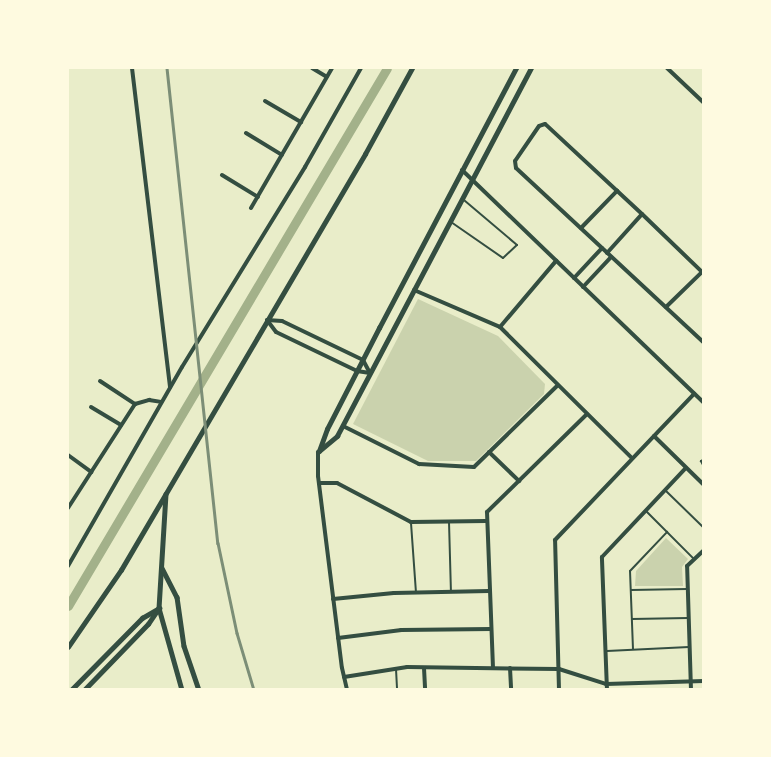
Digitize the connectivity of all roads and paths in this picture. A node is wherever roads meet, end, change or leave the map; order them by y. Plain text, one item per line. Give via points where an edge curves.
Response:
1 (132, 68) edge
2 (312, 68) edge
3 (332, 68) edge
4 (361, 68) edge
5 (412, 68) edge
6 (516, 68) edge
7 (530, 68) edge
8 (667, 68) edge
9 (327, 76) junction
10 (265, 101) dead end
11 (704, 103) edge
12 (301, 122) junction
13 (246, 134) dead end
14 (282, 155) junction
15 (462, 170) junction
16 (222, 175) dead end
17 (472, 179) junction
18 (617, 191) junction
19 (258, 197) junction
20 (462, 198) junction
21 (251, 208) dead end
22 (642, 214) junction
23 (450, 221) junction
24 (580, 228) junction
25 (602, 248) junction
26 (607, 253) junction
27 (611, 257) junction
28 (556, 261) junction
29 (703, 272) edge
30 (574, 278) junction
31 (583, 287) junction
32 (414, 290) junction
33 (666, 307) junction
34 (267, 320) junction
35 (500, 328) junction
36 (704, 343) edge
37 (363, 360) junction
38 (357, 370) junction
39 (370, 373) junction
40 (100, 380) dead end
41 (558, 385) junction
42 (170, 387) junction
43 (694, 394) junction
44 (162, 402) junction
45 (704, 403) edge
46 (135, 404) junction
47 (91, 407) dead end
48 (587, 414) junction
49 (121, 425) junction
50 (343, 426) junction
51 (654, 436) junction
52 (318, 452) junction
53 (489, 452) junction
54 (68, 455) edge
55 (632, 458) junction
56 (704, 459) edge
57 (704, 467) edge
58 (686, 468) junction
59 (91, 472) junction
60 (519, 481) junction
61 (319, 483) junction
62 (704, 485) edge
63 (666, 490) junction
64 (166, 492) junction
65 (68, 508) edge
66 (646, 511) junction
67 (486, 521) junction
68 (411, 522) junction
69 (449, 522) junction
70 (704, 528) edge
71 (667, 532) junction
72 (704, 550) edge
73 (694, 559) junction
74 (68, 566) edge
75 (161, 567) junction
76 (687, 589) junction
77 (631, 590) junction
78 (489, 591) junction
79 (451, 592) junction
80 (416, 593) junction
81 (333, 599) junction
82 (159, 608) junction
83 (688, 618) junction
84 (632, 619) junction
85 (491, 629) junction
86 (338, 638) junction
87 (68, 646) edge
88 (689, 647) junction
89 (633, 649) junction
90 (605, 651) junction
91 (424, 668) junction
92 (493, 668) junction
93 (510, 668) junction
94 (396, 669) junction
95 (559, 669) junction
96 (344, 677) junction
97 (690, 681) junction
98 (704, 681) edge
99 (606, 684) junction
100 (71, 690) edge
101 (84, 690) edge
102 (182, 690) edge
103 (199, 690) edge
104 (348, 690) edge
105 (397, 690) edge
106 (425, 690) edge
107 (511, 690) edge
108 (559, 690) edge
109 (607, 690) edge
110 (691, 690) edge

1 - 42 street
2 - 9 street
3 - 9 street
4 - 42 street via 305,167
5 - 34 street
6 - 15 street
7 - 17 street
8 - 11 street
9 - 12 street
10 - 12 street
12 - 14 street
13 - 14 street
14 - 19 street
15 - 17 street
15 - 37 street
16 - 19 street
17 - 20 street
17 - 28 street
18 - 22 street
18 - 24 street
18 - 24 street via 545,124 539,126 514,166
19 - 21 street
20 - 23 street
20 - 23 lane via 517,245 503,258
22 - 26 street
22 - 29 street
23 - 32 street
24 - 25 street
25 - 26 street
25 - 30 street
26 - 27 street
27 - 31 street
27 - 33 street
28 - 30 street
28 - 35 street
29 - 33 street
30 - 31 street
31 - 43 street
32 - 35 street
32 - 39 street
33 - 36 street
34 - 37 street via 282,321
34 - 38 street via 276,332
34 - 64 street
35 - 41 street
37 - 38 street
37 - 39 street
38 - 39 street
38 - 52 street
39 - 50 street
40 - 46 street
41 - 48 street
41 - 53 street
42 - 44 street
43 - 45 street
43 - 51 street
44 - 46 street via 149,400
44 - 74 street
46 - 49 street
47 - 49 street
48 - 55 street
48 - 60 street
49 - 59 street
50 - 52 street via 338,436
50 - 53 street via 419,464 474,467
51 - 55 street
51 - 58 street
52 - 61 street
53 - 60 street
54 - 59 street
55 - 95 street via 555,540
56 - 57 lane via 701,461
58 - 62 street
58 - 63 street
59 - 65 street
60 - 67 street via 487,512
61 - 68 street via 336,483
61 - 81 street
63 - 66 street
63 - 70 lane
64 - 75 street
64 - 87 street via 121,570
66 - 71 lane
66 - 90 street via 602,558
67 - 69 street
67 - 78 street
68 - 69 street
68 - 80 lane
69 - 79 lane
71 - 73 lane
71 - 77 lane via 630,571
72 - 73 street
73 - 76 street via 687,566
75 - 82 street
75 - 103 street via 177,597 184,646
76 - 77 lane
76 - 83 street
77 - 84 lane
78 - 79 street
78 - 85 street
79 - 80 street
80 - 81 street
81 - 86 street
82 - 100 street via 142,618
82 - 101 street via 148,624
82 - 102 street
83 - 84 lane
83 - 88 street
84 - 89 lane
85 - 86 street via 401,630
85 - 92 street
86 - 96 street
88 - 89 lane
88 - 97 street
89 - 90 lane
90 - 99 street
91 - 92 street
91 - 94 street
91 - 106 street
92 - 93 street
93 - 95 street
93 - 107 street
94 - 96 street
94 - 105 lane
95 - 99 street
95 - 108 street
96 - 104 street
97 - 98 street
97 - 99 street
97 - 110 street
99 - 109 street

